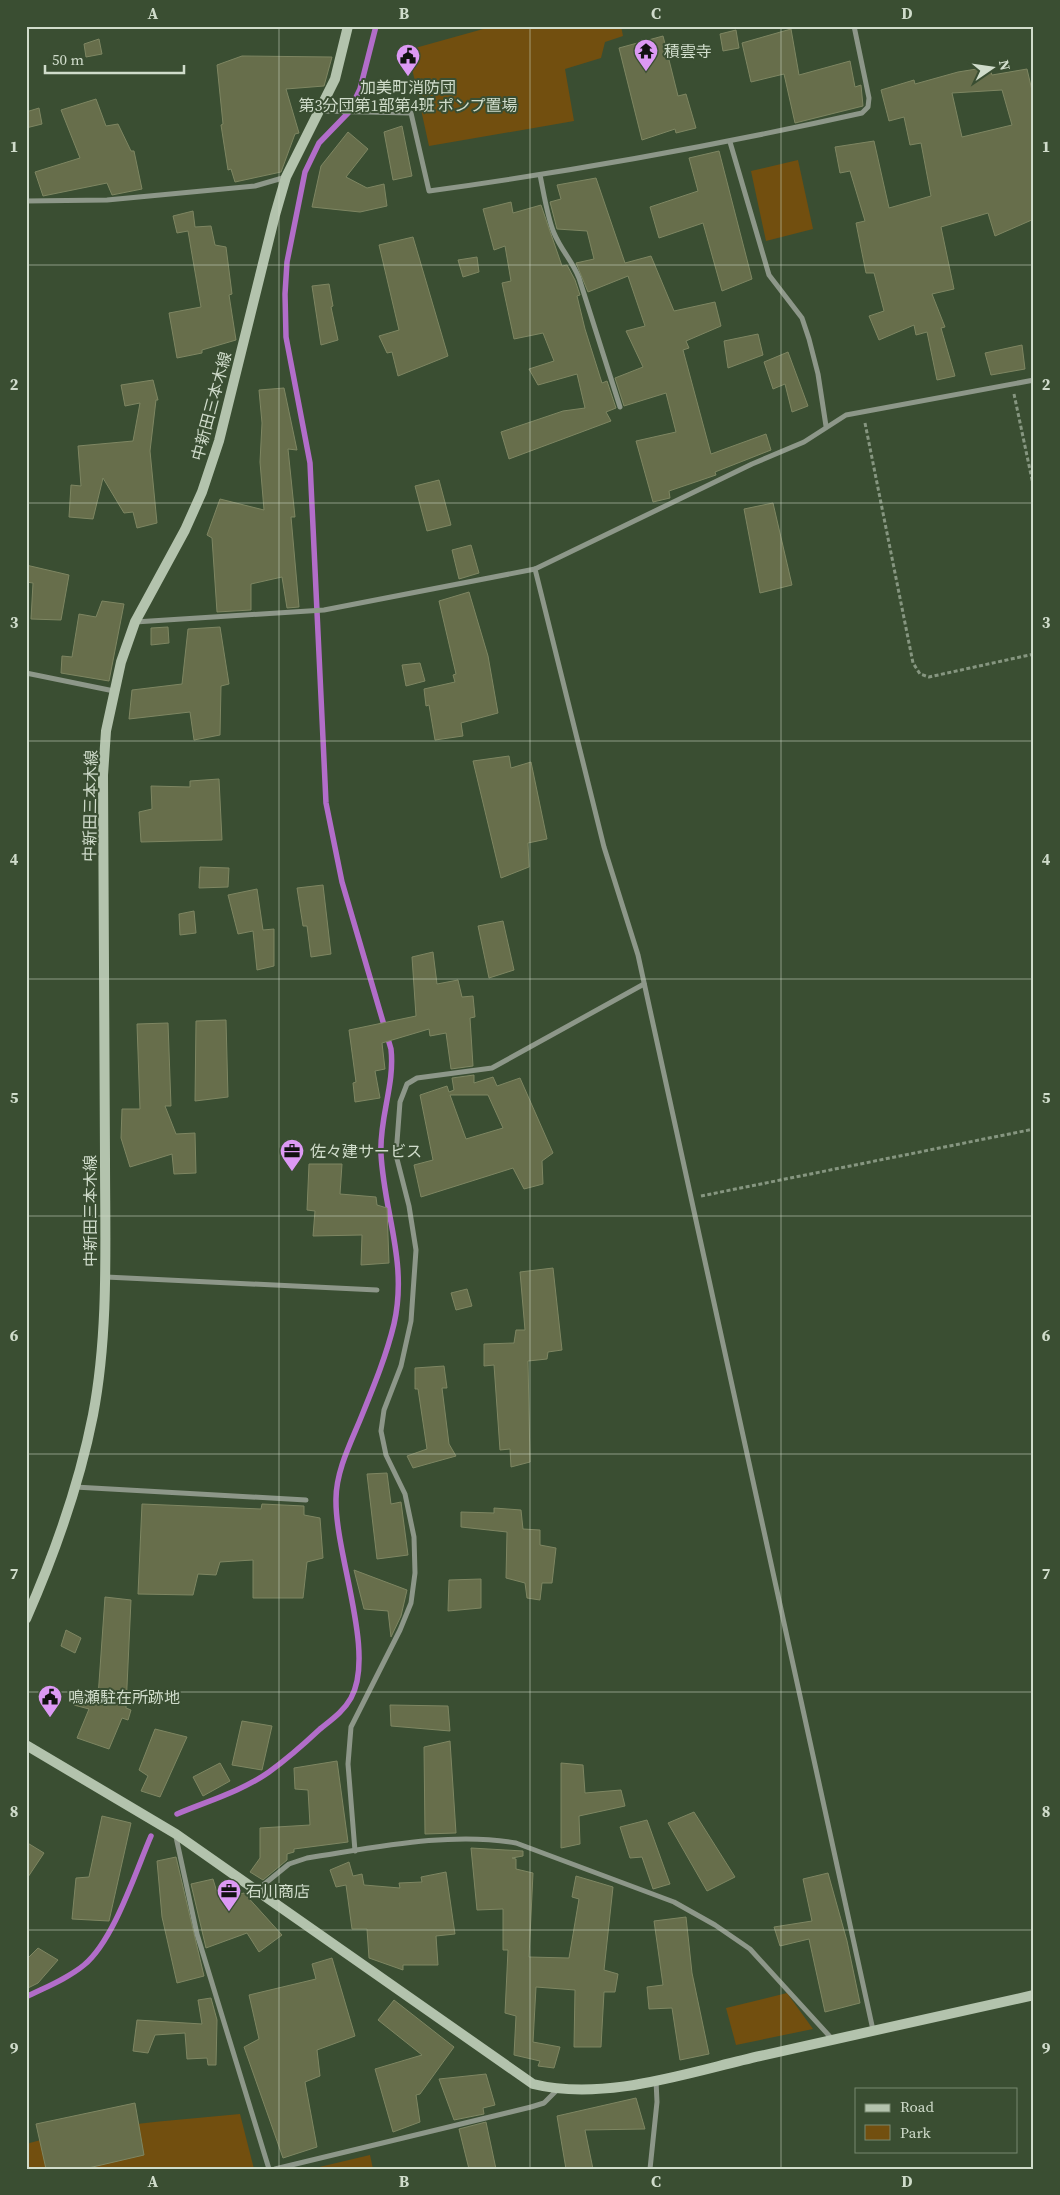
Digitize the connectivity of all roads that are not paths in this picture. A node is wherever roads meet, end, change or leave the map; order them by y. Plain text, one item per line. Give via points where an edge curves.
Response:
1 (348, 26) edge
2 (854, 26) edge
3 (319, 111) junction
4 (730, 142) junction
5 (540, 176) junction
6 (286, 177) junction
7 (26, 201) edge
8 (1034, 380) edge
9 (620, 407) dead end
10 (826, 426) junction
11 (535, 569) junction
12 (135, 622) junction
13 (26, 672) edge
14 (114, 692) junction
15 (644, 984) junction
16 (105, 1277) junction
17 (377, 1290) dead end
18 (75, 1487) junction
19 (306, 1500) dead end
20 (26, 1619) edge
21 (26, 1745) edge
22 (176, 1834) junction
23 (355, 1851) junction
24 (257, 1890) junction
25 (1034, 1995) edge
26 (873, 2030) junction
27 (833, 2040) junction
28 (656, 2080) junction
29 (557, 2090) junction
30 (269, 2169) edge
31 (274, 2169) edge
32 (650, 2169) edge

1 - 3 main road, 中新田三本木線 via 335,79
2 - 4 street via 870,98 862,114
3 - 5 street via 411,113 429,191
3 - 6 main road, 中新田三本木線
4 - 5 street
4 - 10 street via 769,276 802,318 818,374
5 - 9 street via 553,231 573,262
6 - 7 street via 255,186 117,199
6 - 12 main road, 中新田三本木線 via 219,441 202,492
8 - 10 street via 863,410 846,414
10 - 11 street via 804,442
11 - 12 street via 324,610
11 - 15 street via 604,847
12 - 14 main road, 中新田三本木線
13 - 14 street
14 - 16 main road, 中新田三本木線 via 106,730 103,775
15 - 23 street via 492,1068 417,1078 407,1084 400,1102 396,1155 416,1250 411,1322 401,1366 384,1410 381,1432 386,1455 405,1494 414,1537 415,1573 411,1603 400,1630 351,1727 348,1764
15 - 26 street
16 - 17 street
16 - 18 main road, 中新田三本木線 via 93,1415
18 - 19 street
18 - 20 main road, 中新田三本木線 via 53,1557
21 - 22 main road
22 - 24 main road
22 - 30 street via 197,1934
23 - 24 street via 289,1864
23 - 27 street via 458,1838 491,1838 516,1842 674,1902 750,1949
24 - 29 main road via 533,2084
25 - 26 main road
26 - 27 main road
27 - 28 main road
28 - 29 main road via 587,2091
28 - 32 street
29 - 31 street via 544,2103 531,2107

